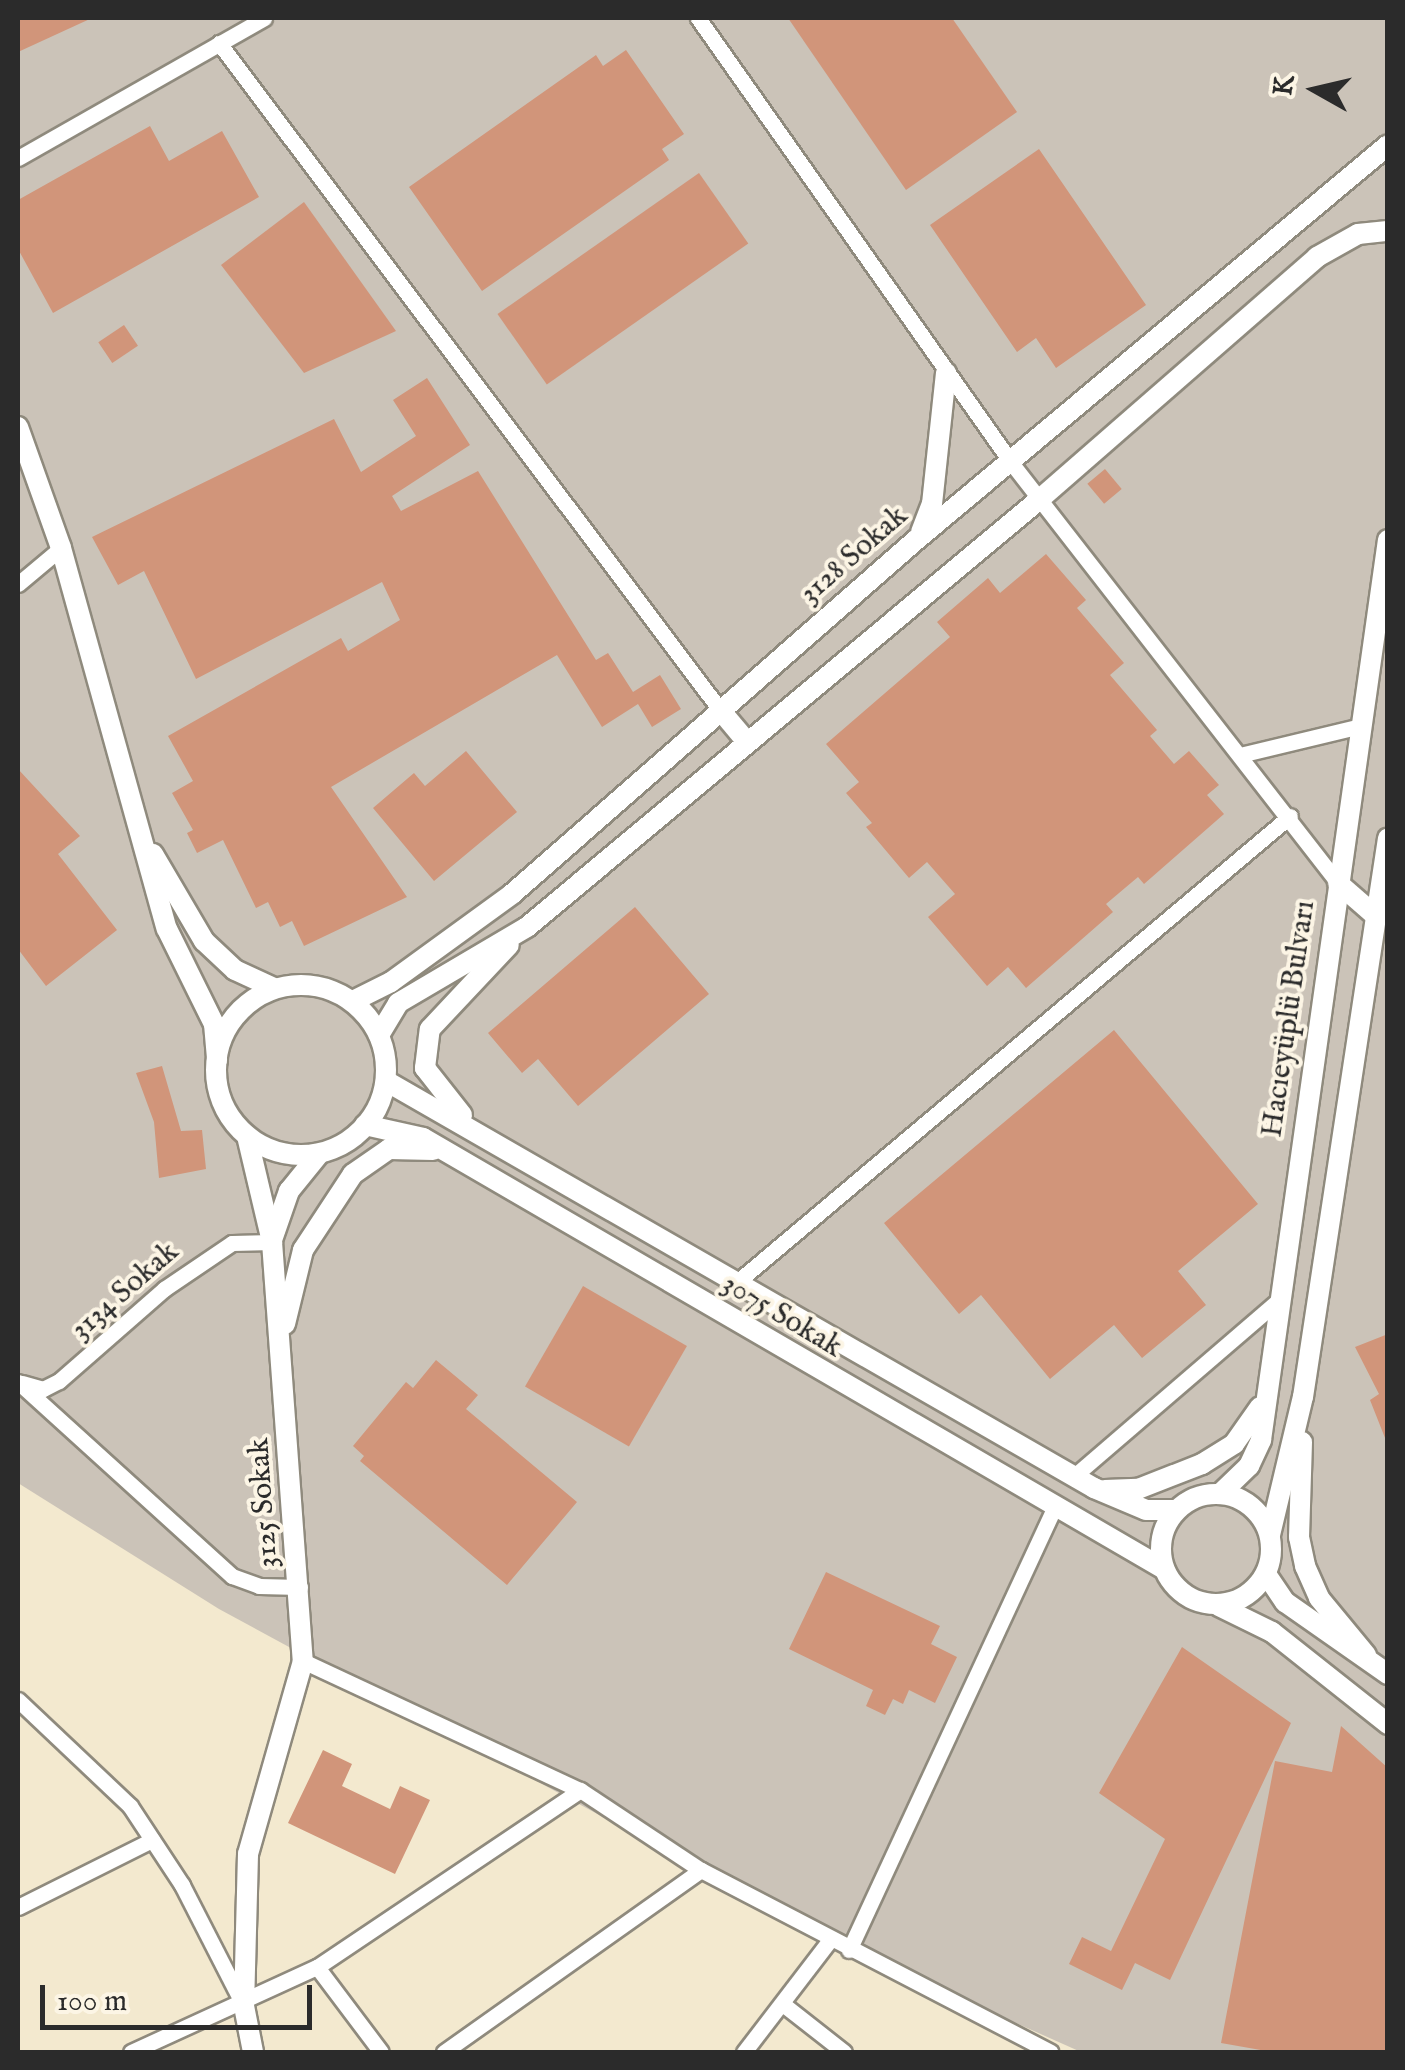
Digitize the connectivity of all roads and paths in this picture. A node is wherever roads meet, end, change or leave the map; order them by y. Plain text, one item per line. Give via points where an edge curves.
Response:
1 (264, 18) edge
2 (698, 18) edge
3 (219, 43) junction
4 (1388, 145) edge
5 (18, 158) edge
6 (1388, 231) edge
7 (946, 372) junction
8 (18, 427) edge
9 (1013, 464) junction
10 (1040, 499) junction
11 (916, 540) junction
12 (1388, 540) edge
13 (60, 548) junction
14 (18, 584) edge
15 (721, 711) junction
16 (1361, 726) junction
17 (747, 742) junction
18 (1244, 754) junction
19 (1290, 816) junction
20 (140, 830) junction
21 (1388, 838) edge
22 (1338, 883) junction
23 (1382, 918) edge
24 (527, 926) junction
25 (274, 988) junction
26 (353, 1000) junction
27 (379, 1035) junction
28 (217, 1060) junction
29 (386, 1081) junction
30 (366, 1125) junction
31 (482, 1133) junction
32 (247, 1136) junction
33 (444, 1151) junction
34 (319, 1154) junction
35 (272, 1242) junction
36 (737, 1282) junction
37 (1279, 1300) junction
38 (281, 1340) junction
39 (1268, 1381) junction
40 (18, 1382) edge
41 (1304, 1398) junction
42 (1073, 1476) junction
43 (1094, 1488) junction
44 (1222, 1493) junction
45 (1055, 1506) junction
46 (1176, 1510) junction
47 (1270, 1534) junction
48 (1164, 1569) junction
49 (1266, 1574) junction
50 (300, 1587) junction
51 (1219, 1606) junction
52 (1366, 1655) junction
53 (303, 1660) junction
54 (1388, 1674) edge
55 (18, 1700) edge
56 (1388, 1724) edge
57 (580, 1790) junction
58 (152, 1840) junction
59 (701, 1870) junction
60 (18, 1907) edge
61 (830, 1940) junction
62 (849, 1950) junction
63 (316, 1967) junction
64 (784, 2005) junction
65 (244, 2006) junction
66 (131, 2052) edge
67 (253, 2052) edge
68 (381, 2052) edge
69 (444, 2052) edge
70 (744, 2052) edge
71 (844, 2052) edge
72 (1050, 2052) edge

1 - 3 street
2 - 7 street
3 - 5 street
3 - 15 street
4 - 9 street, 3128 Sokak
6 - 10 street via 1358,234 1316,256
7 - 9 street
7 - 11 street via 932,504
8 - 13 street
9 - 10 street
9 - 11 street, 3128 Sokak
10 - 17 street
10 - 18 street
11 - 15 street, 3128 Sokak
12 - 16 street, Hacıeyüplü Bulvarı
13 - 14 street
13 - 20 street
15 - 17 street
15 - 26 street, 3128 Sokak via 512,894 391,982
16 - 18 street
16 - 22 street, Hacıeyüplü Bulvarı
17 - 24 street
18 - 19 street
19 - 22 street
19 - 36 street
20 - 25 street via 204,941 235,970
20 - 28 street via 167,929 214,1024
21 - 23 street
22 - 23 street
22 - 37 street, Hacıeyüplü Bulvarı
23 - 41 street
24 - 27 street via 398,1003
24 - 31 street via 444,1010 425,1048 425,1068 438,1091
25 - 26 street via 313,986
25 - 28 street via 240,1012
26 - 27 street
27 - 29 street
28 - 32 street via 228,1114
29 - 30 street
29 - 31 street, 3075 Sokak
30 - 33 street, 3075 Sokak via 406,1132
30 - 34 street
31 - 36 street, 3075 Sokak
32 - 34 street via 272,1150
32 - 35 street, 3125 Sokak
33 - 38 street, 3125 Sokak via 389,1149 353,1174 303,1250
33 - 45 street, 3075 Sokak
34 - 35 street, 3125 Sokak via 289,1191
35 - 38 street, 3125 Sokak
35 - 40 street, 3134 Sokak via 232,1242 59,1381 43,1389
36 - 42 street, 3075 Sokak
37 - 39 street, Hacıeyüplü Bulvarı
37 - 42 street
38 - 50 street, 3125 Sokak
39 - 43 street via 1254,1420 1224,1452 1156,1484
39 - 44 street, Hacıeyüplü Bulvarı via 1259,1447
40 - 50 street via 232,1576 259,1586
41 - 47 street
41 - 52 street via 1304,1566 1320,1598
42 - 43 street, 3075 Sokak
43 - 46 street, 3075 Sokak via 1138,1508
44 - 46 street
44 - 47 street via 1252,1506
45 - 48 street, 3075 Sokak
45 - 62 street
46 - 48 street via 1161,1539
47 - 49 street
48 - 51 street via 1185,1595
49 - 51 street via 1248,1594
49 - 52 street via 1286,1602
50 - 53 street, 3125 Sokak
51 - 56 street via 1272,1632
52 - 54 street
53 - 57 street
53 - 65 street, 3125 Sokak via 248,1854
55 - 58 street via 130,1806
57 - 59 street
57 - 63 street
58 - 60 street
58 - 65 street
59 - 61 street
59 - 69 street
61 - 62 street
61 - 64 street
62 - 72 street
63 - 65 street
63 - 68 street
64 - 70 street
64 - 71 street
65 - 66 street
65 - 67 street, 3125 Sokak

